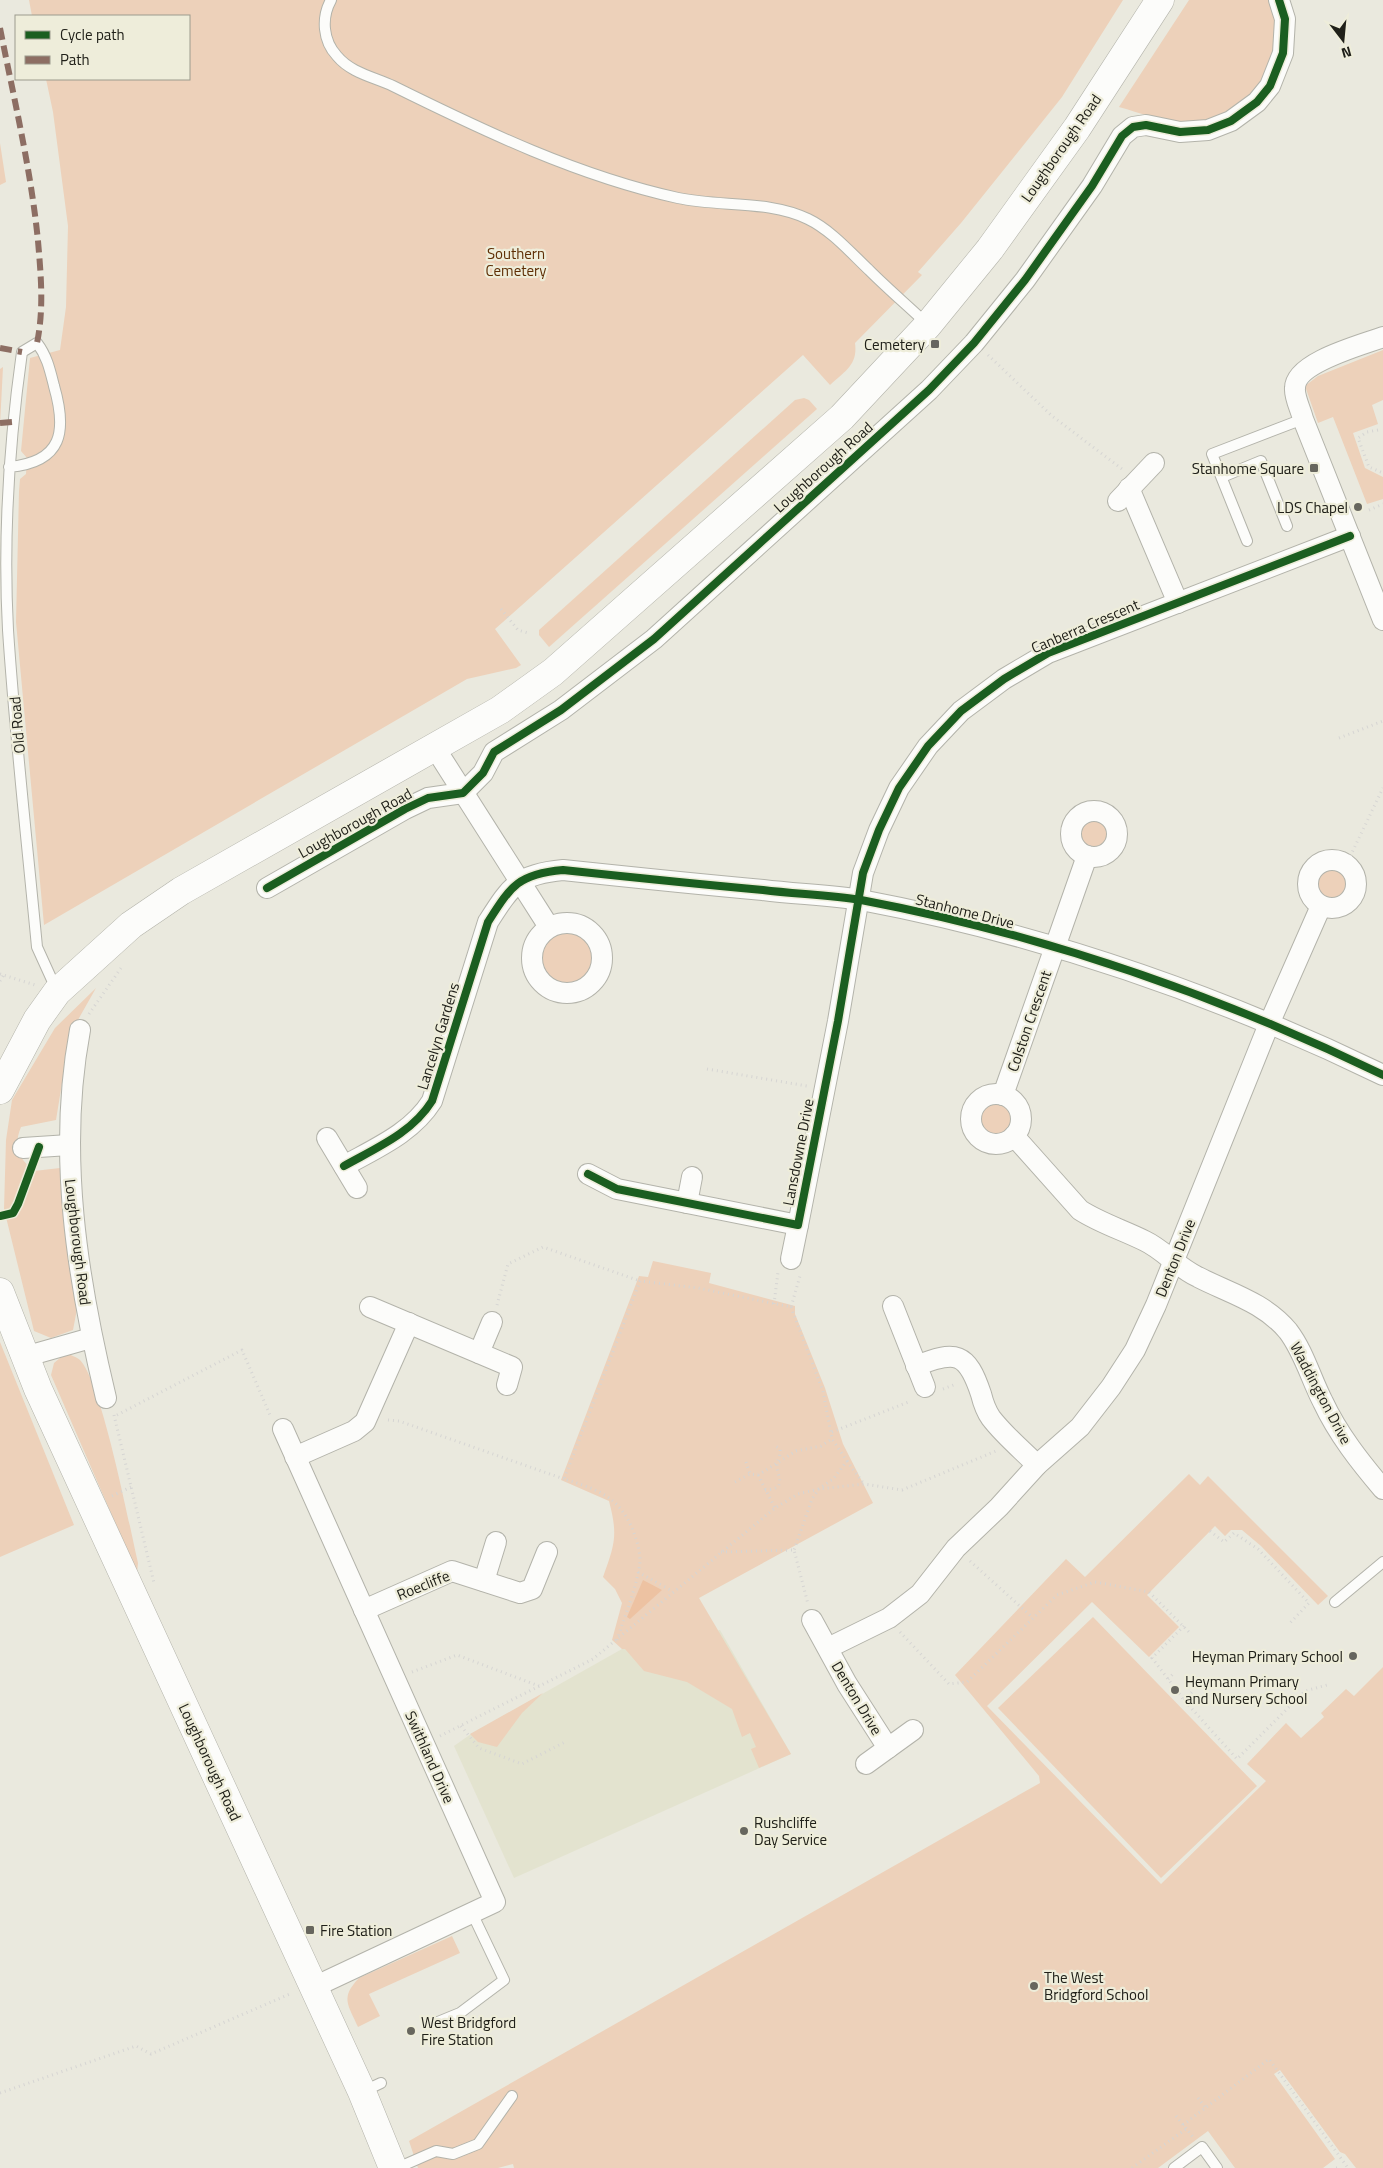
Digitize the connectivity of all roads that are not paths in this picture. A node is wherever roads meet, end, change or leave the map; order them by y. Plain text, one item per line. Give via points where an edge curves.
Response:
1 (332, 0) edge
2 (1160, 0) edge
3 (1279, 0) edge
4 (928, 324) junction
5 (1383, 337) edge
6 (1303, 419) junction
7 (1154, 464) dead end
8 (9, 467) junction
9 (1222, 477) junction
10 (1287, 526) dead end
11 (1350, 536) junction
12 (1247, 541) dead end
13 (1178, 603) junction
14 (1383, 620) edge
15 (435, 748) junction
16 (463, 793) junction
17 (1087, 856) dead end
18 (519, 881) junction
19 (268, 888) dead end
20 (859, 900) junction
21 (1321, 906) junction
22 (549, 927) dead end
23 (1054, 947) junction
24 (57, 992) junction
25 (1269, 1024) junction
26 (80, 1030) road end
27 (1383, 1075) edge
28 (0, 1090) edge
29 (1003, 1095) junction
30 (1014, 1136) junction
31 (327, 1138) dead end
32 (69, 1145) junction
33 (24, 1148) dead end
34 (344, 1166) junction
35 (588, 1174) dead end
36 (692, 1177) dead end
37 (357, 1188) dead end
38 (688, 1203) junction
39 (798, 1225) junction
40 (1174, 1261) junction
41 (790, 1266) road end
42 (0, 1292) edge
43 (370, 1306) dead end
44 (893, 1306) dead end
45 (492, 1322) road end
46 (409, 1324) junction
47 (92, 1338) junction
48 (479, 1353) junction
49 (24, 1358) junction
50 (916, 1366) junction
51 (507, 1385) dead end
52 (926, 1392) road end
53 (106, 1398) road end
54 (283, 1429) road end
55 (295, 1457) junction
56 (1037, 1465) junction
57 (1383, 1489) edge
58 (496, 1542) dead end
59 (547, 1552) dead end
60 (1383, 1562) edge
61 (484, 1581) junction
62 (1335, 1602) dead end
63 (364, 1610) junction
64 (812, 1620) road end
65 (828, 1648) junction
66 (912, 1730) dead end
67 (888, 1748) junction
68 (866, 1764) dead end
69 (472, 1913) junction
70 (305, 1990) junction
71 (438, 2022) dead end
72 (512, 2096) dead end
73 (393, 2168) edge
74 (397, 2168) edge
75 (1174, 2168) edge
76 (1217, 2168) edge

1 - 4 lane via 325,35 338,58 353,70 588,172 678,198 778,210 809,219 846,248
2 - 4 main road, Loughborough Road via 1077,128 990,249
3 - 16 street, Loughborough Road via 1285,19 1283,54 1270,86 1257,102 1231,121 1208,130 1180,132 1146,125 1133,127 1122,136 1092,186 1025,280 974,343 929,390 654,639 562,710 494,752 483,773
4 - 15 main road, Loughborough Road via 842,417 553,672 500,710
5 - 6 street via 1313,364 1300,374 1294,388
6 - 9 lane via 1212,454
6 - 11 street
7 - 13 street via 1128,490
8 - 8 lane, Old Road via 22,352 37,343 45,354 60,405 59,439 54,450 44,458 27,466
8 - 24 lane, Old Road via 8,629 37,947
9 - 10 lane via 1261,461
9 - 12 lane
11 - 13 street, Canberra Crescent
11 - 14 street
13 - 20 street, Canberra Crescent via 1048,653 1004,679 962,711 928,746 899,788 863,872
15 - 16 street
15 - 24 main road, Loughborough Road via 181,891 131,925
16 - 18 street
16 - 19 street, Loughborough Road via 428,798 413,805
17 - 23 street, Colston Crescent
18 - 20 street, Stanhome Drive via 538,872 562,870
18 - 22 street
18 - 34 street, Lancelyn Gardens via 488,922 432,1101 423,1116 410,1128
20 - 23 street, Stanhome Drive
20 - 39 street, Lansdowne Drive
21 - 21 street via 1310,894 1308,879 1311,871 1331,860 1346,865 1356,880 1352,896 1339,907
21 - 25 street, Denton Drive
23 - 25 street, Stanhome Drive via 1162,981
23 - 29 street, Colston Crescent
24 - 28 main road, Loughborough Road via 36,1020
25 - 27 street, Stanhome Drive
25 - 40 street, Denton Drive
26 - 32 street, Loughborough Road via 72,1068
29 - 30 street via 1019,1108 1021,1123
29 - 30 street via 994,1094 979,1101 972,1126 982,1140 990,1143 1008,1141
30 - 40 street via 1080,1210 1146,1241
31 - 34 street
32 - 33 street
32 - 47 street, Loughborough Road via 76,1243
34 - 37 street
35 - 38 street, Lansdowne Drive via 617,1190
36 - 38 street
38 - 39 street, Lansdowne Drive
39 - 41 street, Lansdowne Drive
40 - 56 street, Denton Drive via 1135,1350 1111,1387 1080,1427
40 - 57 street, Waddington Drive via 1196,1276 1257,1305 1288,1332 1301,1352 1332,1420 1356,1458
42 - 49 main road, Loughborough Road
43 - 46 street
44 - 50 street
45 - 48 street
46 - 48 street
46 - 55 street via 368,1418 354,1431
47 - 49 street
47 - 53 street, Loughborough Road
48 - 51 street via 512,1367
49 - 70 main road, Loughborough Road
50 - 52 street
50 - 56 street via 938,1357 950,1355 961,1358 975,1377 987,1411
54 - 55 street, Swithland Drive
55 - 63 street, Swithland Drive
56 - 65 street, Denton Drive via 999,1508 956,1548 920,1594 888,1618
58 - 61 street
59 - 61 street, Roecliffe via 532,1589 520,1593
60 - 62 lane
61 - 63 street, Roecliffe via 452,1571
63 - 69 street, Swithland Drive via 495,1902
64 - 65 street, Denton Drive
65 - 67 street, Denton Drive
66 - 67 street, Denton Drive
67 - 68 street, Denton Drive
69 - 70 street, Swithland Drive
69 - 71 lane via 504,1980 460,2012
70 - 73 main road, Loughborough Road via 371,2087
72 - 74 lane via 478,2144 453,2154 436,2151
75 - 76 lane via 1202,2147

